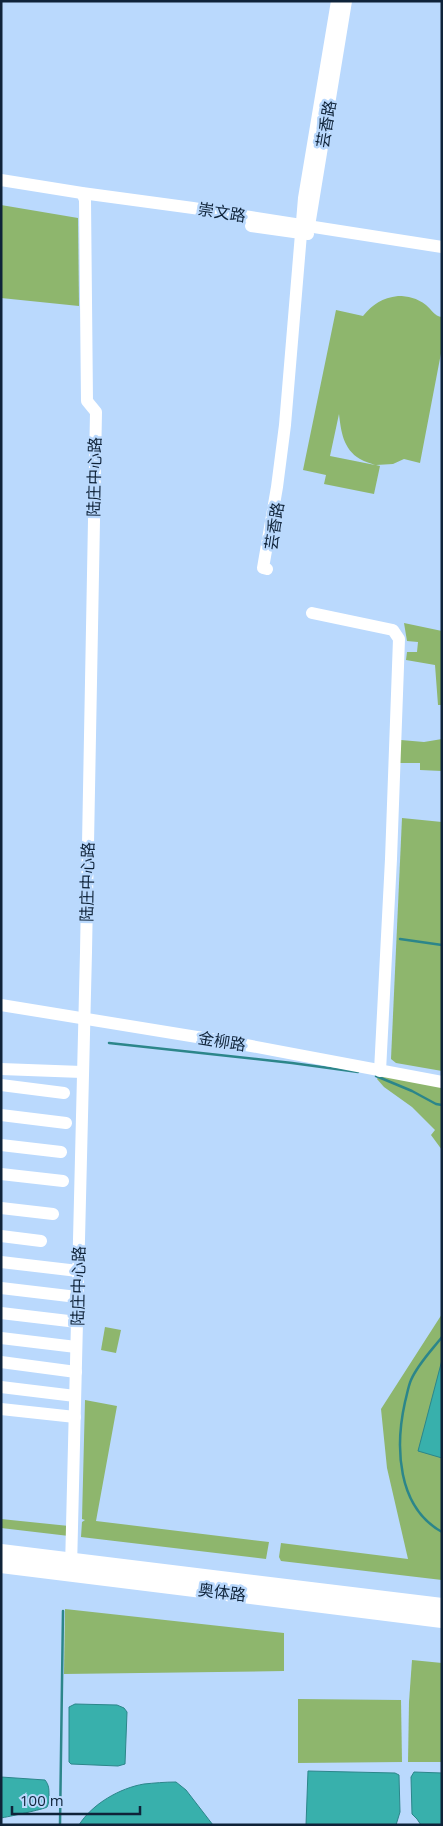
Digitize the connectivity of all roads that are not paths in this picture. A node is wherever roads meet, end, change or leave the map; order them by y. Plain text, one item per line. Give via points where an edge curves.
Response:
1 (337, 1) edge
2 (346, 1) edge
3 (1, 180) edge
4 (1, 186) edge
5 (84, 197) junction
6 (305, 229) junction
7 (442, 247) edge
8 (442, 253) edge
9 (312, 613) dead end
10 (1, 1005) edge
11 (83, 1019) junction
12 (1, 1069) edge
13 (380, 1071) junction
14 (82, 1072) junction
15 (442, 1082) edge
16 (1, 1086) edge
17 (64, 1093) dead end
18 (1, 1115) edge
19 (66, 1123) dead end
20 (1, 1145) edge
21 (61, 1152) dead end
22 (1, 1174) edge
23 (63, 1181) dead end
24 (1, 1208) edge
25 (53, 1214) dead end
26 (1, 1236) edge
27 (41, 1241) dead end
28 (1, 1262) edge
29 (78, 1271) junction
30 (1, 1288) edge
31 (78, 1297) junction
32 (1, 1313) edge
33 (77, 1322) junction
34 (1, 1338) edge
35 (76, 1347) junction
36 (1, 1362) edge
37 (76, 1372) junction
38 (1, 1387) edge
39 (75, 1396) junction
40 (1, 1409) edge
41 (75, 1418) junction
42 (1, 1552) edge
43 (1, 1565) edge
44 (71, 1567) junction
45 (442, 1606) edge
46 (442, 1620) edge

1 - 6 street, 芸香路 via 304,198
2 - 6 street, 芸香路
3 - 5 street, 崇文路
4 - 5 street, 崇文路
5 - 6 street, 崇文路 via 187,207
5 - 11 street, 陆庄中心路 via 87,401 96,412
6 - 6 street, 芸香路 via 296,280 285,425 263,568 267,568 285,456
6 - 7 street, 崇文路
6 - 8 street, 崇文路
9 - 13 street via 393,630 399,638
10 - 11 street, 金柳路
11 - 13 street, 金柳路 via 246,1045
11 - 14 street, 陆庄中心路
12 - 14 street
13 - 15 street, 金柳路
14 - 29 street, 陆庄中心路
16 - 17 street
18 - 19 street
20 - 21 street
22 - 23 street
24 - 25 street
26 - 27 street
28 - 29 street
29 - 31 street, 陆庄中心路
30 - 31 street
31 - 33 street, 陆庄中心路
32 - 33 street
33 - 35 street, 陆庄中心路
34 - 35 street
35 - 37 street, 陆庄中心路
36 - 37 street
37 - 39 street, 陆庄中心路
38 - 39 street
39 - 41 street, 陆庄中心路
40 - 41 street
41 - 44 street, 陆庄中心路
42 - 44 main road, 奥体路
43 - 44 main road, 奥体路
44 - 45 main road, 奥体路
44 - 46 main road, 奥体路

